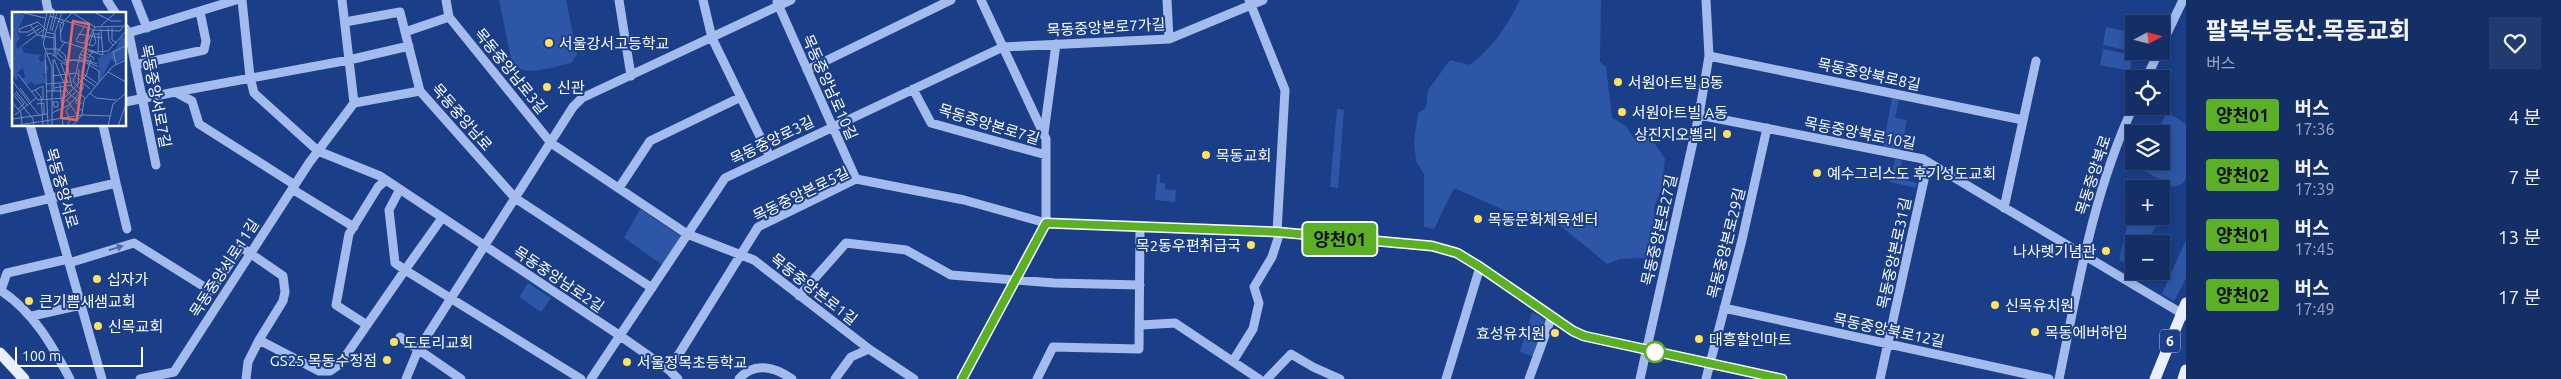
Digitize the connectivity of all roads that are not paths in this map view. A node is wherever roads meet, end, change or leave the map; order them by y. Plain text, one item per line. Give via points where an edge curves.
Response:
1 (46, 0) edge
2 (107, 0) edge
3 (136, 0) edge
4 (236, 0) edge
5 (242, 0) edge
6 (342, 0) edge
7 (446, 0) edge
8 (619, 0) edge
9 (703, 0) edge
10 (791, 0) edge
11 (951, 0) edge
12 (982, 0) edge
13 (1167, 0) edge
14 (1263, 0) edge
15 (1706, 0) edge
16 (2182, 0) edge
17 (777, 3) edge
18 (1250, 3) edge
19 (50, 12) edge
20 (115, 12) edge
21 (200, 12) junction
22 (449, 17) junction
23 (0, 19) edge
24 (344, 22) junction
25 (2170, 26) edge
26 (147, 28) junction
27 (126, 32) edge
28 (405, 32) junction
29 (712, 38) junction
30 (1169, 39) junction
31 (1056, 44) junction
32 (409, 46) junction
33 (1003, 47) junction
34 (12, 56) edge
35 (1709, 56) junction
36 (0, 59) edge
37 (349, 60) junction
38 (2036, 61) dead end
39 (135, 65) junction
40 (807, 70) junction
41 (631, 76) junction
42 (250, 77) junction
43 (913, 89) junction
44 (420, 90) junction
45 (175, 92) junction
46 (142, 98) junction
47 (741, 98) junction
48 (126, 102) edge
49 (354, 103) junction
50 (1699, 115) junction
51 (2130, 115) edge
52 (2023, 120) junction
53 (30, 126) edge
54 (103, 126) edge
55 (833, 126) junction
56 (1767, 128) junction
57 (1044, 134) junction
58 (551, 143) junction
59 (318, 151) junction
60 (769, 155) junction
61 (1046, 155) junction
62 (1928, 162) junction
63 (156, 165) dead end
64 (856, 179) junction
65 (386, 180) junction
66 (116, 183) junction
67 (293, 187) junction
68 (619, 188) junction
69 (400, 189) junction
70 (51, 198) junction
71 (515, 198) junction
72 (2004, 208) junction
73 (0, 210) edge
74 (442, 218) junction
75 (1046, 223) junction
76 (354, 227) junction
77 (1140, 228) junction
78 (127, 229) dead end
79 (1279, 232) junction
80 (689, 235) junction
81 (484, 245) junction
82 (250, 253) junction
83 (742, 254) junction
84 (2084, 256) junction
85 (69, 261) junction
86 (1480, 267) junction
87 (405, 270) junction
88 (1017, 281) junction
89 (1140, 285) junction
90 (652, 288) junction
91 (0, 290) edge
92 (799, 296) junction
93 (450, 299) junction
94 (81, 305) junction
95 (1724, 308) junction
96 (2184, 311) edge
97 (32, 316) junction
98 (1552, 316) junction
99 (367, 325) junction
100 (1141, 325) junction
101 (619, 335) junction
102 (400, 337) dead end
103 (259, 340) junction
104 (1888, 344) junction
105 (869, 349) junction
106 (418, 350) junction
107 (1646, 350) junction
108 (0, 352) edge
109 (1233, 361) junction
110 (1710, 364) junction
111 (670, 370) junction
112 (2186, 370) edge
113 (898, 375) edge
114 (24, 379) edge
115 (70, 379) edge
116 (102, 379) edge
117 (140, 379) edge
118 (246, 379) edge
119 (406, 379) edge
120 (461, 379) edge
121 (581, 379) edge
122 (590, 379) edge
123 (678, 379) edge
124 (739, 379) edge
125 (792, 379) edge
126 (835, 379) edge
127 (914, 379) edge
128 (962, 379) edge
129 (1037, 379) edge
130 (1259, 379) edge
131 (1267, 379) edge
132 (1340, 379) edge
133 (1446, 379) edge
134 (1529, 379) edge
135 (1640, 379) edge
136 (1706, 379) edge
137 (1782, 379) edge
138 (1880, 379) edge
139 (2049, 379) edge
140 (2059, 379) edge
141 (2155, 379) edge
142 (2183, 379) edge

1 - 19 street
2 - 20 street
3 - 26 street, 목동중앙서로7길
4 - 21 street, 목동중앙서로7길
5 - 42 street
6 - 24 street
7 - 22 street, 목동중앙남로3길
8 - 41 street
9 - 29 street
10 - 17 street
11 - 40 street
12 - 33 street, 목동중앙본로7길
13 - 30 street
14 - 18 street, 목동중앙본로7가길
15 - 35 street
16 - 25 street
17 - 29 street
17 - 40 street, 목동중앙남로10길
18 - 30 street, 목동중앙본로7가길
18 - 79 street via 1284,90
21 - 26 street, 목동중앙서로7길
21 - 39 street via 206,41 204,50
22 - 28 street
22 - 58 street, 목동중앙남로3길
23 - 34 street
24 - 28 street, 목동중앙남로 via 400,12
24 - 37 street
26 - 27 street, 목동중앙서로7길
27 - 39 street, 목동중앙서로7길
28 - 32 street, 목동중앙남로
29 - 41 street
29 - 47 street
30 - 31 street, 목동중앙본로7가길
31 - 33 street, 목동중앙본로7가길
31 - 57 street, 목동중앙본로7길
32 - 37 street
32 - 44 street, 목동중앙남로
33 - 43 street, 목동중앙로3길
33 - 57 street, 목동중앙본로7길
34 - 36 street
35 - 50 street
35 - 52 street, 목동중앙북로8길
37 - 42 street
37 - 49 street
38 - 52 street
39 - 46 street, 목동중앙서로7길
40 - 55 street, 목동중앙남로10길
41 - 58 street via 582,98 573,106
42 - 45 street
42 - 59 street via 254,93
43 - 55 street, 목동중앙로3길
43 - 61 street, 목동중앙본로7길 via 931,123
44 - 49 street
44 - 71 street, 목동중앙남로
45 - 46 street
45 - 67 street via 192,100 199,124
46 - 48 street
46 - 63 street, 목동중앙서로7길
47 - 60 street
47 - 68 street via 650,141
49 - 59 street, 목동중앙서로11길
50 - 56 street, 목동중앙북로10길
50 - 107 street, 목동중앙본로27길
51 - 84 street, 목동중앙북로 via 2106,174
52 - 72 street
53 - 70 street, 목동중앙서로
54 - 66 street
55 - 60 street, 목동중앙로3길
55 - 64 street, 목동중앙남로10길
56 - 62 street, 목동중앙북로10길
56 - 95 street, 목동중앙본로29길
57 - 61 street, 목동중앙본로7길
58 - 68 street, 목동중앙남로3길
58 - 71 street
59 - 65 street, 목동중앙남로2길
59 - 67 street, 목동중앙서로11길
60 - 80 street, 목동중앙로3길 via 725,178
61 - 75 street, 목동중앙본로7길
62 - 72 street, 목동중앙북로10길
62 - 104 street, 목동중앙본로31길
64 - 75 street, 목동중앙본로5길 via 964,200
64 - 83 street, 목동중앙본로5길 via 758,227
65 - 69 street, 목동중앙남로2길
65 - 76 street via 378,187
66 - 70 street
66 - 78 street
67 - 76 street
67 - 82 street, 목동중앙서로11길
68 - 80 street, 목동중앙본로1길
69 - 74 street, 목동중앙남로2길
69 - 87 street via 389,210 395,263
70 - 73 street
70 - 85 street, 목동중앙서로
71 - 81 street
71 - 90 street, 목동중앙남로
72 - 84 street, 목동중앙북로10길
74 - 81 street, 목동중앙남로2길
74 - 87 street
75 - 77 street, 목동중앙본로5길
75 - 88 street
76 - 99 street via 349,234 336,305
77 - 79 street, 목동중앙본로5길
77 - 89 street
79 - 86 street, 목동중앙본로5길 via 1432,246 1457,253
79 - 109 street via 1272,258 1254,287 1259,303 1253,329
80 - 83 street, 목동중앙본로1길
80 - 90 street, 목동중앙로3길
81 - 93 street
81 - 101 street, 목동중앙남로2길
85 -> 82 street via 134,243 211,291 241,247
82 - 103 street via 283,276 285,292 283,301
82 - 117 street, 목동중앙서로11길 via 174,372
83 - 92 street, 목동중앙본로1길
83 - 111 street, 목동중앙본로5길
84 - 96 street
84 - 140 street, 목동중앙북로
85 - 91 street via 7,273
85 - 94 street, 목동중앙서로
86 - 98 street, 목동중앙본로5길
86 - 133 street
87 - 93 street
87 - 99 street
88 - 89 street
88 - 92 street via 951,275 906,250 846,243
88 - 128 street
89 - 100 street
90 - 101 street, 목동중앙로3길
91 - 97 street
92 - 105 street, 목동중앙본로1길
93 - 106 street
93 - 121 street
94 - 97 street
94 - 116 street, 목동중앙서로
95 - 104 street, 목동중앙북로12길
95 - 110 street, 목동중앙본로29길
96 - 141 main road, 6
97 - 115 street
98 - 107 street, 목동중앙본로5길 via 1584,336
98 - 134 street
99 - 103 street via 340,364 330,371 319,371
100 - 109 street via 1175,323
100 - 129 street via 1140,349 1053,347
101 - 111 street
101 - 122 street, 목동중앙로3길
102 - 106 street
103 - 118 street via 248,362
104 - 138 street, 목동중앙본로31길
104 - 139 street, 목동중앙북로12길
105 - 113 street, 목동중앙본로1길
105 - 126 street via 851,357
106 - 119 street
106 - 120 street
107 - 110 street, 목동중앙본로5길
107 - 135 street, 목동중앙본로27길
108 - 114 main road
109 - 130 street
110 - 136 street, 목동중앙본로29길
110 - 137 street, 목동중앙본로5길
111 - 123 street
112 - 142 main road, 6
113 - 127 street, 목동중앙본로1길
124 - 125 street via 753,368 764,367 781,371
131 - 132 street via 1291,354

